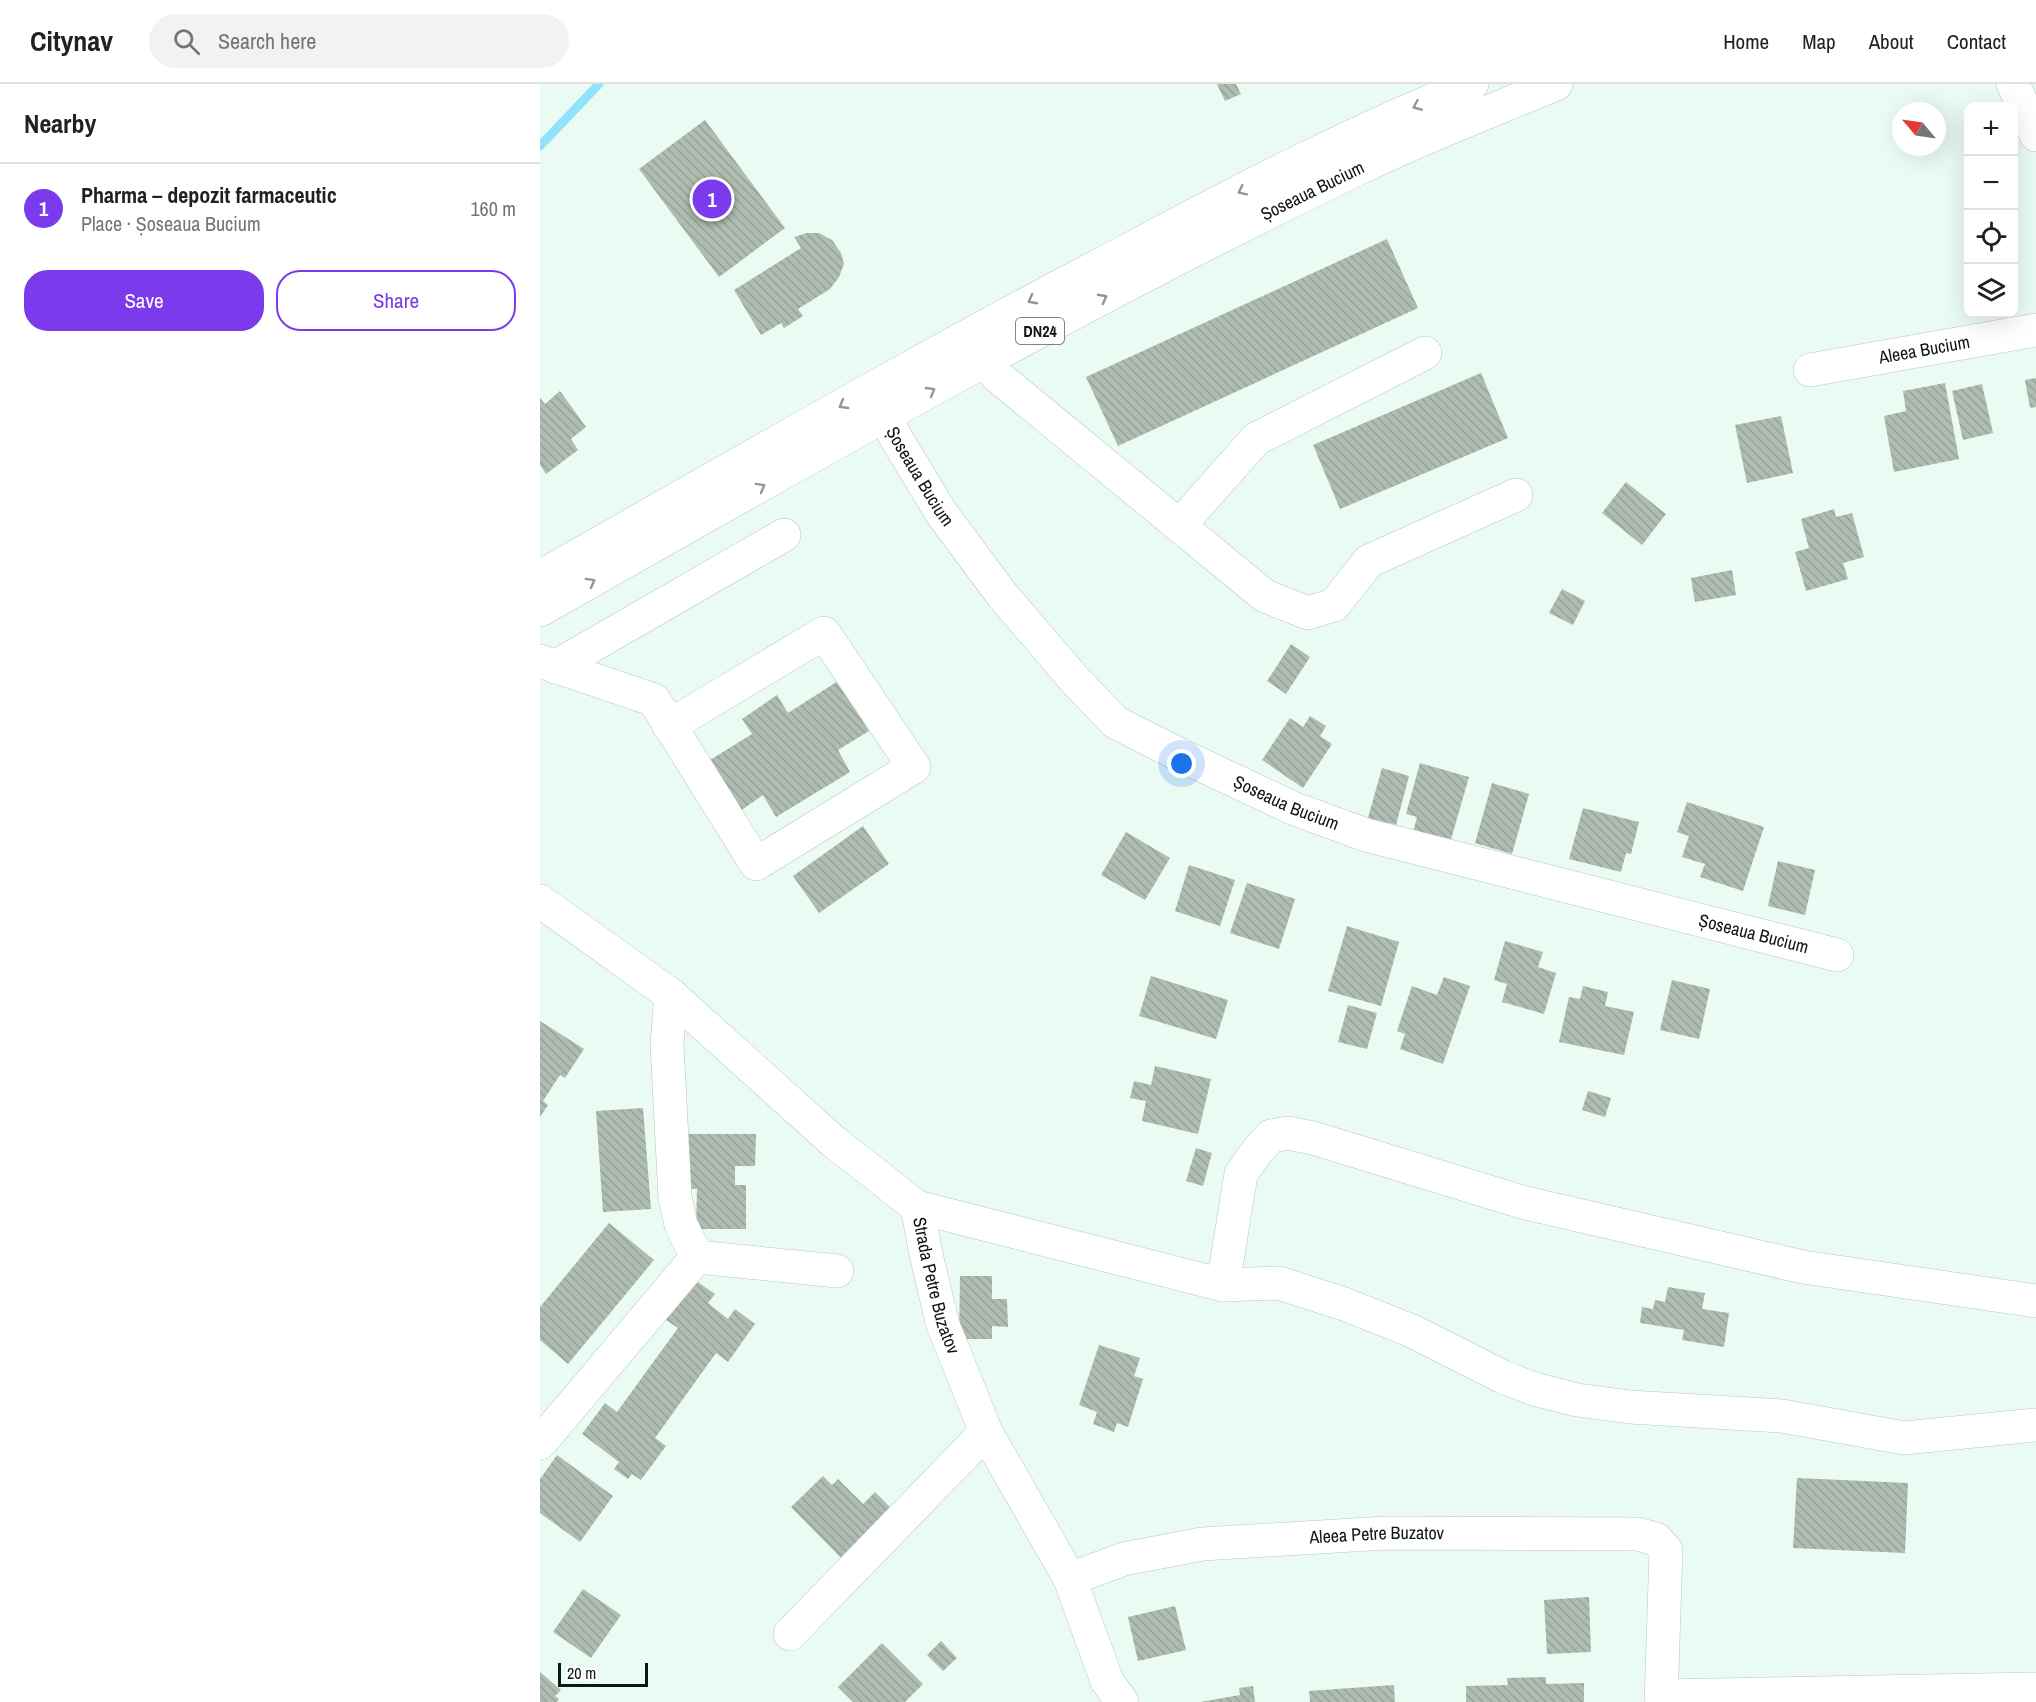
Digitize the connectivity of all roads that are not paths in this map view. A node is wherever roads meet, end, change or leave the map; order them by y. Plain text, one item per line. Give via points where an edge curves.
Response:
1 (1472, 84) edge
2 (2013, 84) edge
3 (1538, 88) edge
4 (2036, 135) edge
5 (2036, 330) edge
6 (980, 345) junction
7 (1425, 354) dead end
8 (1810, 370) dead end
9 (878, 403) junction
10 (1516, 495) dead end
11 (1179, 526) junction
12 (784, 535) dead end
13 (540, 577) edge
14 (540, 610) edge
15 (548, 664) edge
16 (669, 726) junction
17 (540, 901) edge
18 (1837, 955) dead end
19 (671, 995) junction
20 (917, 1207) junction
21 (697, 1257) junction
22 (837, 1271) dead end
23 (1223, 1285) junction
24 (2036, 1301) edge
25 (2036, 1425) edge
26 (986, 1432) junction
27 (540, 1443) edge
28 (1070, 1579) junction
29 (790, 1634) dead end
30 (2036, 1689) edge
31 (1109, 1695) edge
32 (1661, 1699) edge

1 -> 6 street, Șoseaua Bucium / DN24 via 1204,209
2 - 4 street
6 -> 3 street, Șoseaua Bucium / DN24
5 - 8 street, Aleea Bucium
6 - 9 street, Șoseaua Bucium / DN24
6 - 11 street via 997,376
7 - 11 street via 1256,439
9 -> 13 street, Șoseaua Bucium / DN24
14 -> 9 street, Șoseaua Bucium / DN24
9 - 18 street, Șoseaua Bucium via 942,514 1003,596 1115,722 1295,809 1366,836
10 - 11 street via 1369,561 1334,605 1308,613 1265,597
12 - 15 street
15 - 16 street via 654,700
16 - 16 street via 824,633 914,767 756,864
17 - 19 street, Strada Petre Buzatov
19 - 20 street, Strada Petre Buzatov via 833,1141
19 - 21 street via 667,1045 675,1197 681,1225
20 - 23 street
20 - 26 street, Strada Petre Buzatov via 943,1325
21 - 22 street
21 - 27 street
23 - 24 street via 1241,1174 1271,1136 1288,1133 1522,1202 1803,1268
23 - 25 street via 1279,1283 1344,1304 1412,1331 1503,1377 1576,1400 1782,1416 1904,1438
26 - 28 street, Strada Petre Buzatov
26 - 29 street
28 - 31 street, Strada Petre Buzatov
28 - 32 street, Aleea Petre Buzatov via 1124,1559 1202,1544 1386,1533 1637,1534 1656,1539 1666,1550
30 - 32 street

